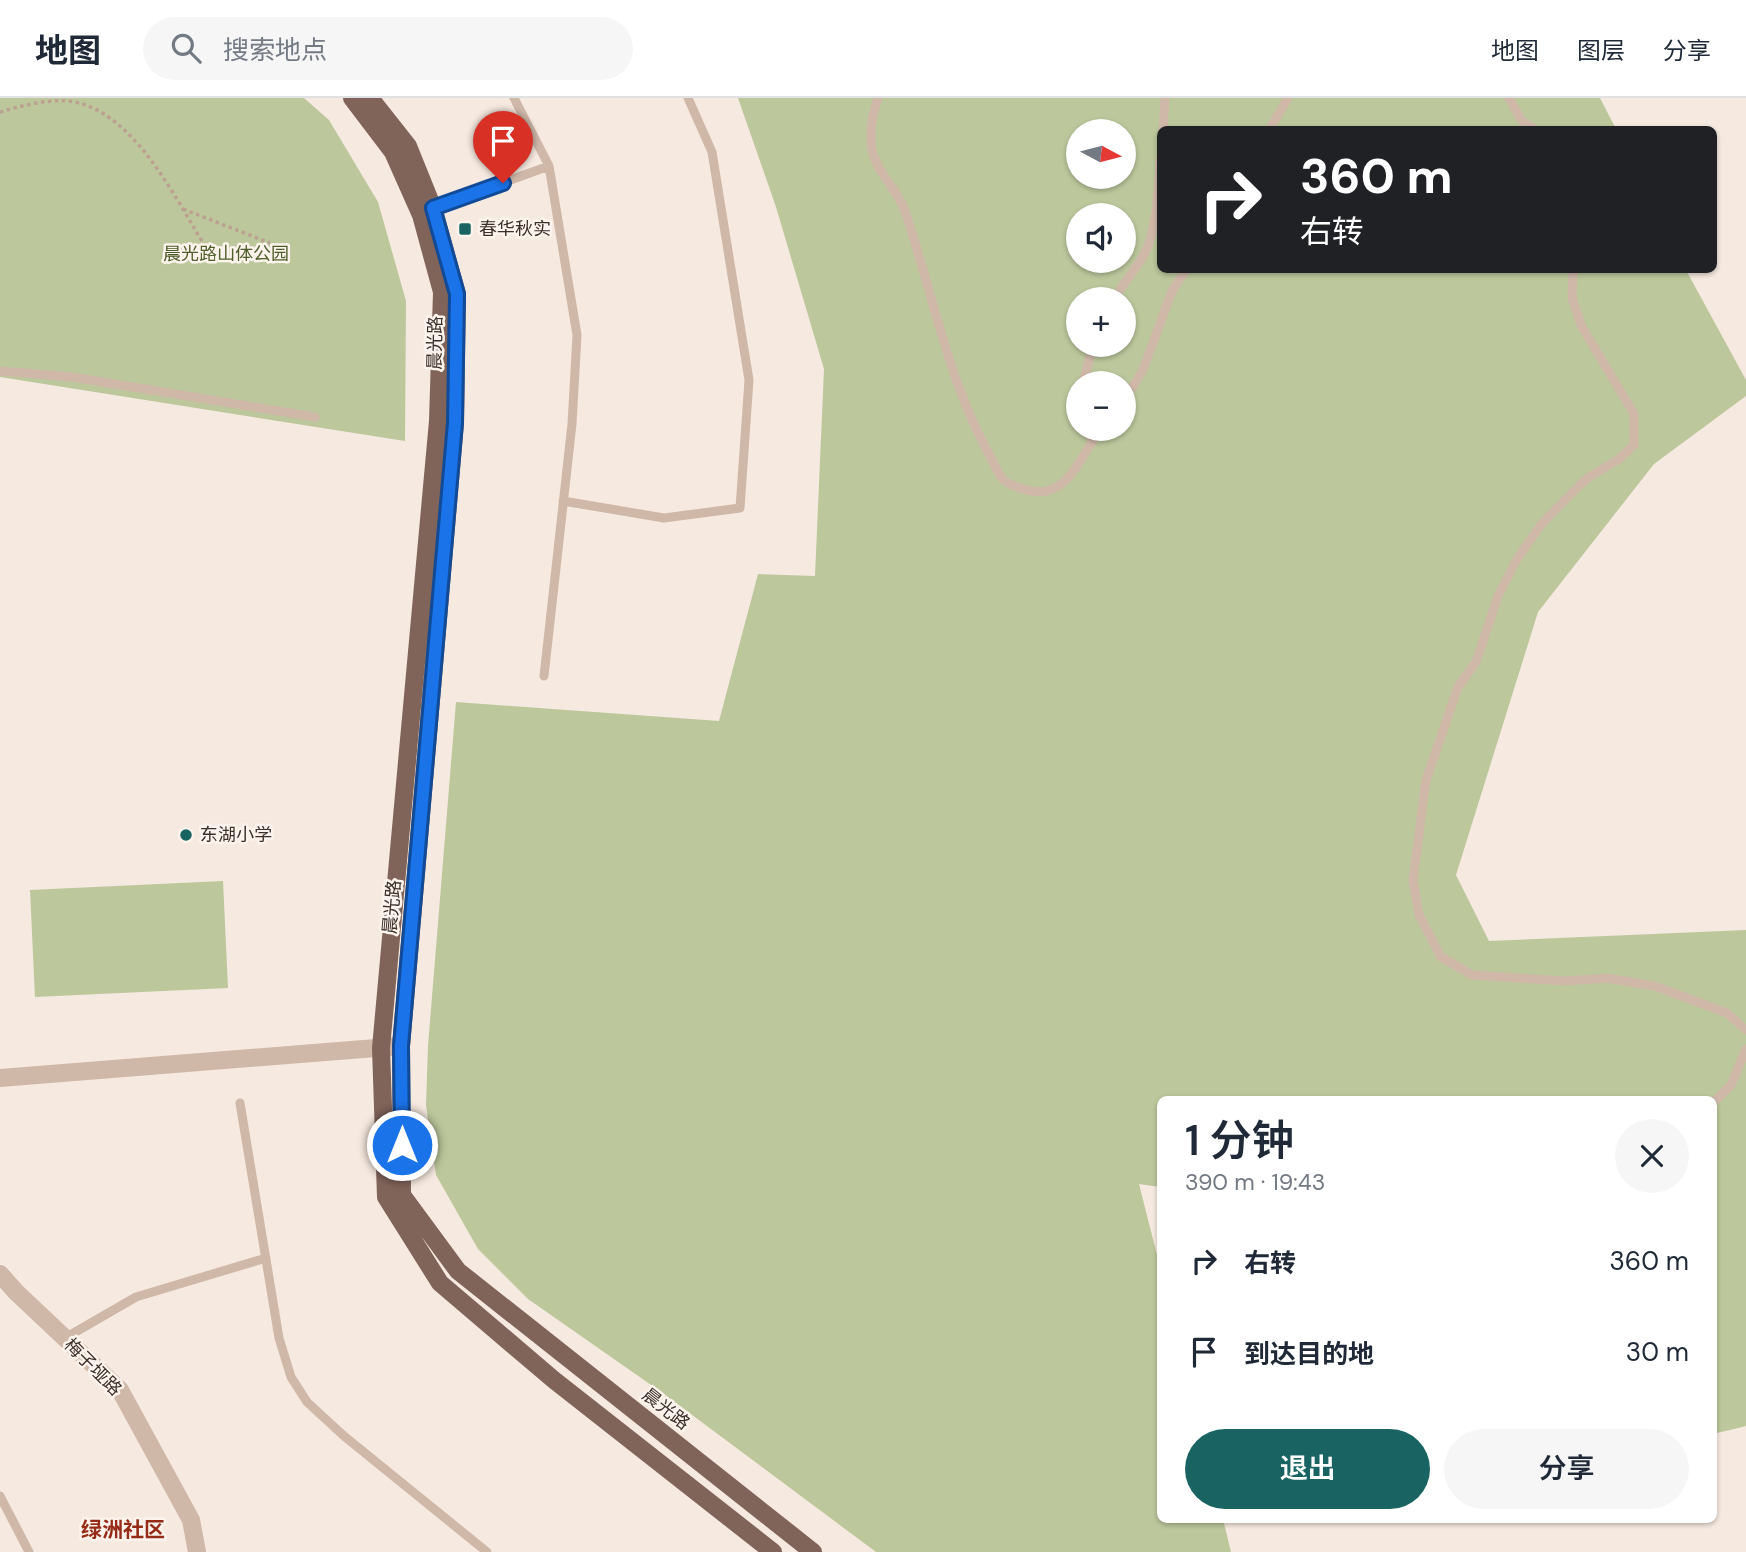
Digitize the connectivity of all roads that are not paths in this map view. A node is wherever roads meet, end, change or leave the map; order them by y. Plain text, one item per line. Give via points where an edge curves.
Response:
1 (352, 98) edge
2 (370, 98) edge
3 (514, 98) edge
4 (688, 98) edge
5 (878, 98) edge
6 (1165, 98) edge
7 (1289, 98) edge
8 (1509, 98) edge
9 (1163, 126) edge
10 (1272, 126) edge
11 (1529, 126) edge
12 (549, 166) junction
13 (1157, 183) edge
14 (433, 208) junction
15 (1184, 273) edge
16 (1573, 273) edge
17 (1121, 287) edge
18 (0, 370) edge
19 (1136, 381) edge
20 (315, 417) dead end
21 (1091, 441) edge
22 (564, 502) junction
23 (544, 676) dead end
24 (1746, 1030) edge
25 (401, 1046) junction
26 (381, 1048) junction
27 (1746, 1049) edge
28 (0, 1077) edge
29 (1717, 1099) edge
30 (240, 1103) dead end
31 (266, 1258) junction
32 (0, 1274) edge
33 (65, 1338) junction
34 (0, 1496) edge
35 (29, 1552) edge
36 (197, 1552) edge
37 (487, 1552) edge
38 (773, 1552) edge
39 (813, 1552) edge

1 - 26 main road, 晨光路 via 393,152 421,215 442,292 438,421
2 - 14 main road, 晨光路 via 408,146
3 - 12 lane
4 - 22 lane via 712,152 749,380 740,508 664,518
5 - 21 lane via 871,117 873,152 904,209 956,377 976,430 1004,481 1046,491 1065,481
6 - 9 lane
7 - 10 lane
8 - 11 lane
12 - 14 lane
12 - 22 lane via 577,335
13 - 17 lane via 1149,242
14 - 25 main road, 晨光路 via 457,294 455,423
15 - 19 lane via 1172,290
16 - 24 lane via 1572,298 1581,325 1634,414 1634,444 1586,479 1543,522 1498,596 1476,662 1458,687 1426,780 1413,880 1419,915 1441,957 1472,975 1566,981 1606,978 1655,986 1727,1013
18 - 20 lane via 72,377
22 - 23 lane
25 - 26 street
25 - 39 main road, 晨光路 via 402,1195 458,1271
26 - 28 street
26 - 38 main road, 晨光路 via 386,1197 440,1283 554,1380
27 - 29 lane via 1731,1085
30 - 31 lane
31 - 33 lane via 136,1297
31 - 37 lane via 279,1338 291,1377 307,1402
32 - 33 street, 梅子垭路
33 - 36 street, 梅子垭路 via 120,1390 191,1520
34 - 35 lane

